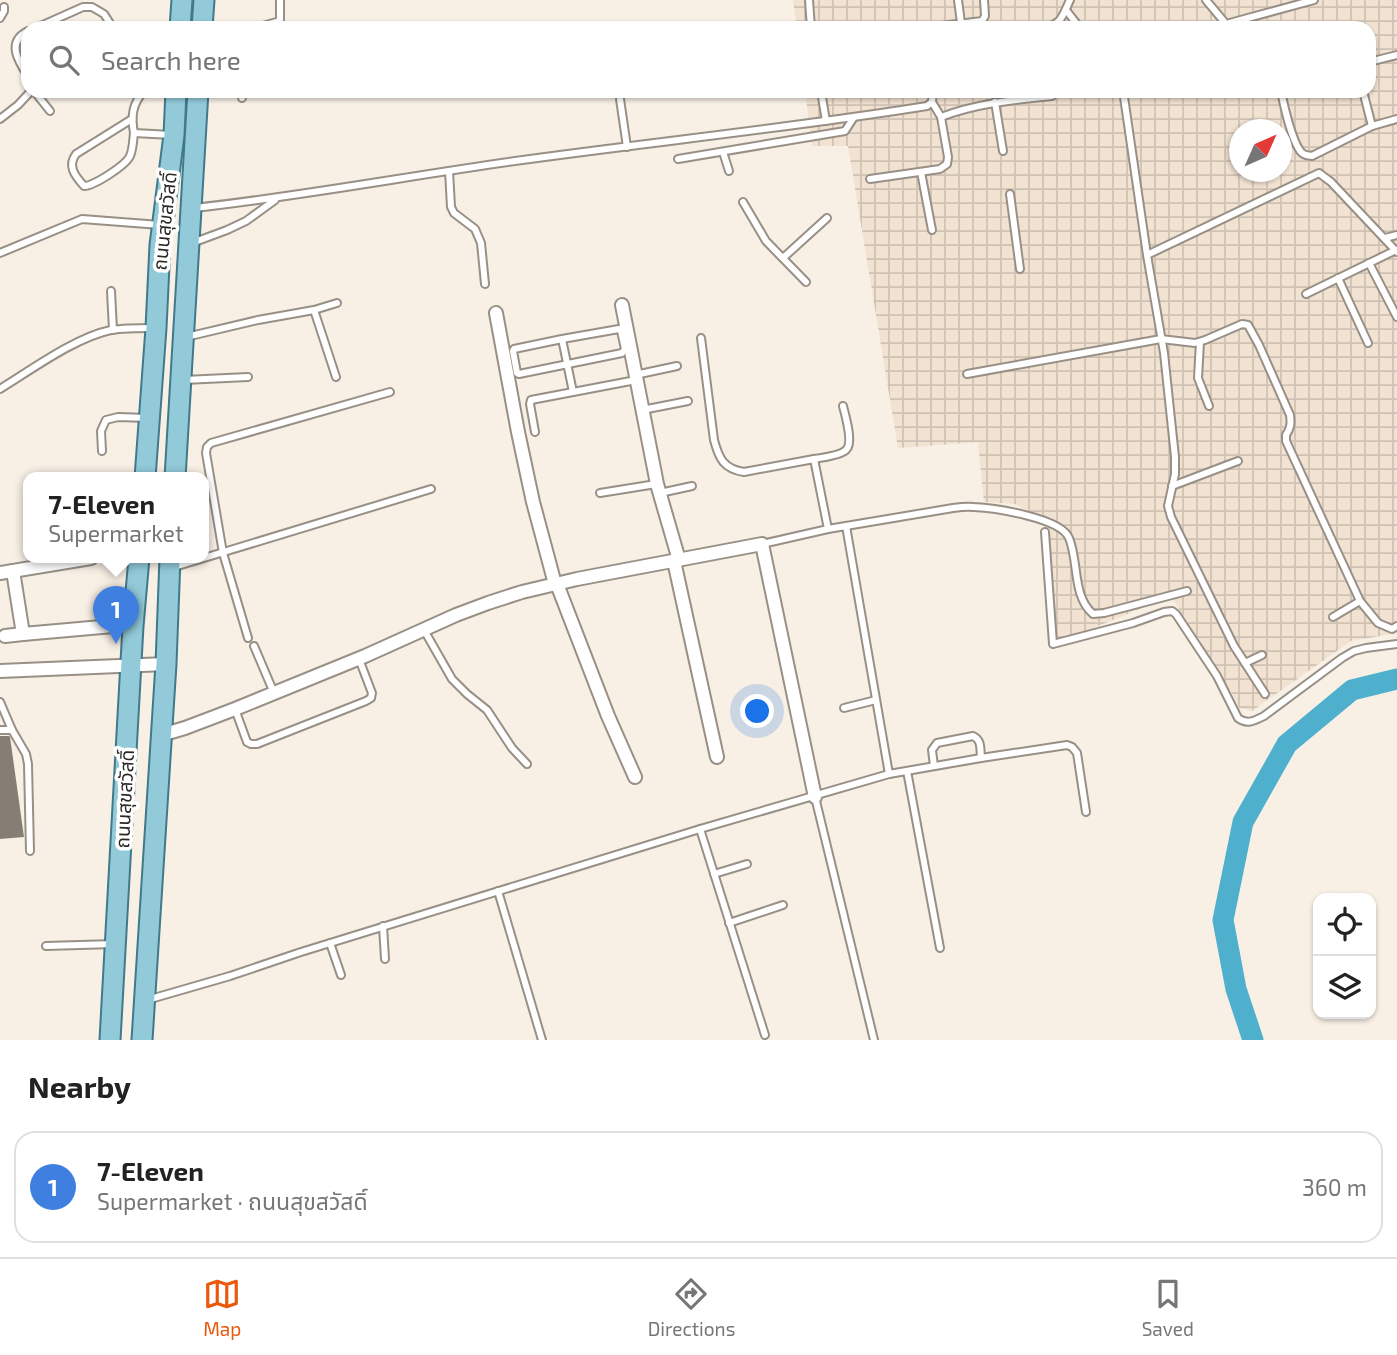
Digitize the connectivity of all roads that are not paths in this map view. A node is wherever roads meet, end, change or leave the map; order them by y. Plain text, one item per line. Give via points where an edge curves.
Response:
1 (182, 0) edge
2 (204, 0) edge
3 (280, 0) edge
4 (809, 0) edge
5 (958, 0) edge
6 (985, 0) edge
7 (1070, 0) edge
8 (1206, 0) edge
9 (1314, 0) edge
10 (4, 7) dead end
11 (1066, 10) junction
12 (0, 18) edge
13 (51, 21) edge
14 (108, 21) edge
15 (180, 21) edge
16 (202, 21) edge
17 (282, 21) edge
18 (810, 21) edge
19 (961, 21) edge
20 (982, 21) edge
21 (1060, 21) edge
22 (1075, 21) edge
23 (1224, 21) edge
24 (1245, 21) edge
25 (21, 34) edge
26 (1397, 55) edge
27 (1376, 60) edge
28 (21, 66) edge
29 (25, 98) edge
30 (38, 98) edge
31 (138, 98) edge
32 (176, 98) edge
33 (198, 98) edge
34 (822, 98) edge
35 (932, 98) edge
36 (1036, 98) edge
37 (1124, 98) edge
38 (1283, 98) edge
39 (1365, 98) edge
40 (620, 99) dead end
41 (932, 103) junction
42 (995, 103) junction
43 (50, 111) dead end
44 (854, 117) junction
45 (941, 117) junction
46 (0, 119) edge
47 (132, 119) junction
48 (1397, 120) edge
49 (826, 121) junction
50 (1372, 127) junction
51 (738, 132) junction
52 (134, 133) junction
53 (174, 135) junction
54 (627, 147) junction
55 (740, 149) junction
56 (1003, 151) dead end
57 (723, 152) junction
58 (678, 159) dead end
59 (449, 171) junction
60 (729, 171) dead end
61 (921, 172) junction
62 (870, 179) dead end
63 (1010, 194) dead end
64 (277, 199) junction
65 (743, 202) dead end
66 (192, 209) junction
67 (827, 218) dead end
68 (162, 225) junction
69 (932, 230) dead end
70 (1397, 235) edge
71 (1385, 238) junction
72 (190, 243) junction
73 (1396, 251) edge
74 (0, 253) edge
75 (1147, 255) junction
76 (783, 258) junction
77 (1370, 263) junction
78 (1020, 269) dead end
79 (1338, 278) junction
80 (806, 282) dead end
81 (485, 284) dead end
82 (111, 291) dead end
83 (1306, 294) dead end
84 (337, 303) dead end
85 (622, 305) dead end
86 (314, 310) junction
87 (496, 313) dead end
88 (1397, 317) edge
89 (156, 328) junction
90 (113, 330) junction
91 (184, 338) junction
92 (701, 338) dead end
93 (562, 339) junction
94 (1161, 339) junction
95 (1200, 342) junction
96 (1368, 342) dead end
97 (567, 364) junction
98 (677, 366) dead end
99 (967, 374) dead end
100 (248, 377) dead end
101 (336, 377) dead end
102 (636, 378) junction
103 (182, 380) junction
104 (0, 389) edge
105 (390, 392) dead end
106 (573, 392) junction
107 (688, 401) dead end
108 (843, 406) dead end
109 (1209, 406) dead end
110 (642, 410) junction
111 (149, 418) junction
112 (535, 432) dead end
113 (102, 451) dead end
114 (814, 460) junction
115 (1238, 461) dead end
116 (145, 472) edge
117 (175, 472) edge
118 (692, 486) dead end
119 (1172, 486) junction
120 (659, 488) junction
121 (430, 489) dead end
122 (600, 493) dead end
123 (846, 526) junction
124 (828, 529) junction
125 (1045, 532) dead end
126 (762, 544) junction
127 (223, 553) junction
128 (209, 556) edge
129 (676, 561) junction
130 (61, 563) edge
131 (139, 563) edge
132 (170, 564) edge
133 (7, 572) edge
134 (556, 584) junction
135 (1187, 591) dead end
136 (1360, 601) junction
137 (1333, 617) dead end
138 (133, 626) junction
139 (1397, 626) edge
140 (424, 630) junction
141 (23, 634) junction
142 (5, 636) dead end
143 (248, 638) dead end
144 (1397, 644) edge
145 (254, 646) dead end
146 (1262, 655) dead end
147 (359, 659) junction
148 (1245, 663) junction
149 (131, 664) junction
150 (166, 664) junction
151 (0, 671) edge
152 (274, 693) junction
153 (1265, 694) dead end
154 (876, 700) junction
155 (0, 702) edge
156 (844, 708) dead end
157 (235, 709) junction
158 (0, 730) edge
159 (12, 730) junction
160 (161, 735) junction
161 (717, 757) dead end
162 (981, 758) junction
163 (527, 764) dead end
164 (934, 766) junction
165 (907, 771) junction
166 (889, 774) junction
167 (635, 777) dead end
168 (815, 797) junction
169 (1086, 812) dead end
170 (700, 828) junction
171 (30, 852) dead end
172 (747, 864) dead end
173 (714, 874) junction
174 (498, 891) junction
175 (783, 905) dead end
176 (729, 923) junction
177 (383, 926) junction
178 (330, 943) junction
179 (116, 944) junction
180 (46, 946) dead end
181 (940, 948) dead end
182 (385, 959) dead end
183 (341, 975) dead end
184 (144, 1001) junction
185 (765, 1035) dead end
186 (110, 1040) edge
187 (142, 1040) edge
188 (542, 1040) edge
189 (874, 1040) edge

1 - 15 main road
2 - 16 main road
3 - 17 lane
4 - 18 lane
5 - 19 lane
6 - 20 lane
7 - 11 lane
8 - 23 lane
9 - 24 lane
10 - 12 lane
11 - 21 lane
11 - 22 lane
13 - 14 lane via 83,6 104,14
25 - 28 lane via 15,44
26 - 27 lane
29 - 46 lane
30 - 43 lane
31 - 47 lane
32 - 53 main road, ถนนสุขสวัสดิ์
33 - 66 main road, ถนนสุขสวัสดิ์
34 - 49 lane
35 - 41 lane
36 - 42 lane
37 - 75 lane
38 - 50 lane via 1304,155 1312,156
39 - 50 lane
40 - 54 lane
41 - 44 lane
41 - 45 lane
42 - 45 lane
42 - 56 lane
44 - 49 lane
44 - 55 lane via 845,131
45 - 61 lane via 947,164
47 - 52 lane
47 - 52 lane via 72,159 71,168 84,186 126,162
48 - 50 lane
49 - 51 lane
51 - 54 lane
51 - 55 lane
52 - 53 lane
53 - 68 main road, ถนนสุขสวัสดิ์
54 - 59 lane
55 - 57 lane
57 - 58 lane
57 - 60 lane
59 - 64 lane
59 - 81 lane via 451,207 475,229
61 - 62 lane
61 - 69 lane
63 - 78 lane
64 - 66 lane
64 - 72 lane via 246,221
65 - 76 lane via 766,241
66 - 72 main road, ถนนสุขสวัสดิ์
67 - 76 lane
68 - 74 lane via 82,219
68 - 89 main road, ถนนสุขสวัสดิ์
70 - 71 lane
71 - 73 lane
71 - 75 lane via 1319,173
72 - 91 main road, ถนนสุขสวัสดิ์
73 - 77 lane
75 - 94 lane
76 - 80 lane
77 - 79 lane
77 - 88 lane
79 - 83 lane
79 - 96 lane
82 - 90 lane
84 - 86 lane
85 - 102 street
86 - 91 lane
86 - 101 lane
87 - 134 street via 528,479
89 - 90 lane
89 - 111 main road, ถนนสุขสวัสดิ์
90 - 104 lane via 55,355
91 - 103 main road, ถนนสุขสวัสดิ์
92 - 114 lane via 714,440 723,462 744,472
93 - 97 lane
93 - 97 lane via 514,349 517,373
93 - 97 lane via 619,329 625,349
94 - 95 lane
94 - 99 lane
94 - 119 lane via 1175,457
95 - 109 lane via 1198,378
95 - 136 lane via 1242,324 1251,329 1290,415 1286,442
97 - 106 lane
98 - 102 lane
100 - 103 lane
102 - 106 lane
102 - 110 street
103 - 117 main road, ถนนสุขสวัสดิ์
105 - 127 lane via 211,443 206,453
106 - 112 lane via 531,400
107 - 110 lane
108 - 114 lane via 847,450
110 - 120 street
111 - 113 lane via 106,420 101,431
111 - 116 main road, ถนนสุขสวัสดิ์
114 - 124 lane
115 - 119 lane
118 - 120 lane
119 - 148 lane via 1171,517
120 - 122 lane
120 - 129 street
121 - 127 lane
123 - 124 lane
123 - 135 lane via 973,506 1002,511 1041,519 1066,533 1081,598 1093,614
123 - 154 lane
124 - 126 lane
125 - 144 lane via 1053,644 1172,611 1243,722 1264,716 1342,657
126 - 129 street
126 - 168 street
127 - 128 lane
127 - 143 lane
129 - 134 street
129 - 161 street
130 - 133 street
131 - 138 main road, ถนนสุขสวัสดิ์
132 - 150 main road, ถนนสุขสวัสดิ์
133 - 141 street
134 - 140 street via 488,603
134 - 167 street
136 - 137 lane
136 - 139 lane via 1378,623 1392,629
138 - 141 street
138 - 149 main road, ถนนสุขสวัสดิ์
140 - 147 street
140 - 163 lane via 452,679 488,710
141 - 142 street
145 - 152 lane
146 - 148 lane
147 - 152 street
147 - 157 lane via 372,693 366,701 257,744 247,741
148 - 153 lane
149 - 150 street
149 - 151 street
149 - 179 main road, ถนนสุขสวัสดิ์
150 - 160 main road, ถนนสุขสวัสดิ์
152 - 157 street
154 - 156 lane
154 - 166 lane
155 - 159 lane
157 - 160 street
158 - 159 lane
159 - 171 lane via 28,764
160 - 184 main road, ถนนสุขสวัสดิ์
162 - 164 lane
162 - 164 lane via 978,738 973,736 937,743 932,750
162 - 169 lane via 1072,747 1077,752
164 - 165 lane
165 - 166 lane
165 - 181 lane
166 - 168 lane
168 - 170 lane
168 - 189 lane
170 - 173 lane
170 - 174 lane
172 - 173 lane
173 - 176 lane
174 - 177 lane
174 - 188 lane
175 - 176 lane
176 - 185 lane
177 - 178 lane
177 - 182 lane
178 - 183 lane
178 - 184 lane
179 - 180 lane
179 - 186 main road, ถนนสุขสวัสดิ์
184 - 187 main road, ถนนสุขสวัสดิ์

